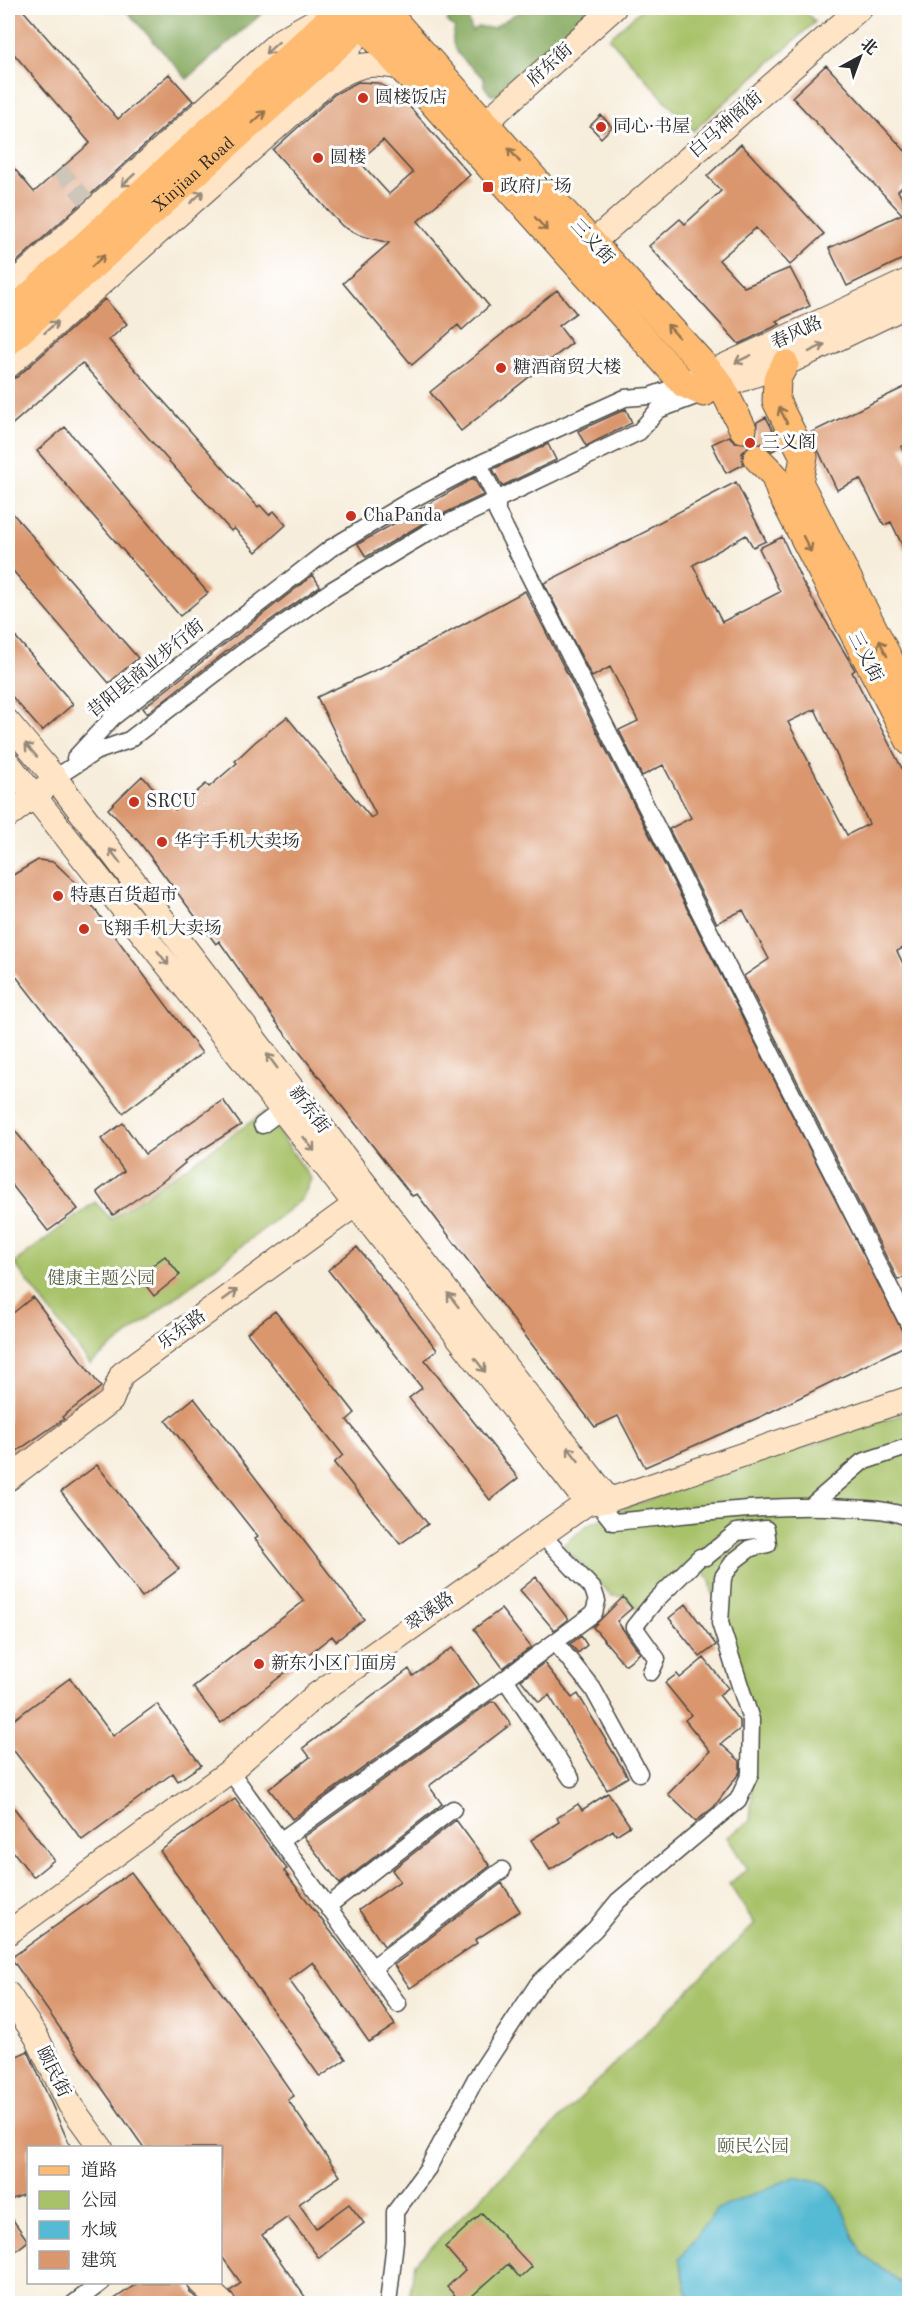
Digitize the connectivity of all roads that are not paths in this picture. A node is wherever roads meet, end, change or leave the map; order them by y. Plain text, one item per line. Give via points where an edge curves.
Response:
1 (614, 8) edge
2 (860, 8) edge
3 (359, 10) edge
4 (403, 68) junction
5 (324, 85) junction
6 (486, 122) junction
7 (97, 212) junction
8 (592, 243) junction
9 (909, 280) edge
10 (8, 289) edge
11 (909, 304) edge
12 (8, 316) edge
13 (8, 342) edge
14 (785, 364) junction
15 (8, 366) edge
16 (706, 384) junction
17 (743, 429) dead end
18 (479, 464) junction
19 (777, 472) junction
20 (496, 500) junction
21 (909, 700) edge
22 (8, 722) edge
23 (909, 742) edge
24 (8, 763) edge
25 (55, 778) junction
26 (36, 796) junction
27 (8, 816) edge
28 (282, 1110) junction
29 (262, 1125) dead end
30 (363, 1198) junction
31 (909, 1327) edge
32 (909, 1398) edge
33 (909, 1446) edge
34 (8, 1479) edge
35 (598, 1502) junction
36 (811, 1506) junction
37 (909, 1518) edge
38 (541, 1534) junction
39 (555, 1642) junction
40 (651, 1672) dead end
41 (505, 1678) junction
42 (230, 1771) junction
43 (639, 1773) dead end
44 (571, 1778) dead end
45 (453, 1809) dead end
46 (280, 1841) junction
47 (502, 1870) dead end
48 (327, 1906) junction
49 (8, 1933) edge
50 (372, 1968) junction
51 (8, 1994) edge
52 (398, 2004) dead end
53 (100, 2146) edge
54 (101, 2284) edge
55 (201, 2284) edge
56 (73, 2304) edge
57 (223, 2304) edge
58 (388, 2304) edge

1 - 6 main road, 府东街
2 - 8 main road, 白马神阁街
3 - 4 main road, 三义街
3 - 5 main road via 332,77
3 - 6 main road, 三义街
3 -> 7 main road, Xinjian Road
13 -> 3 main road, Xinjian Road
4 - 5 main road via 377,63 352,67
4 -> 16 main road, 三义街
15 -> 5 main road
8 -> 6 main road, 三义街
7 - 10 main road
7 - 12 main road, Xinjian Road
16 -> 8 main road, 三义街
9 -> 16 main road, 春风路
14 -> 11 main road, 春风路
14 - 16 main road, 春风路
19 -> 14 main road, 三义街 via 804,457 776,401 777,379
16 - 17 main road, 三义街
16 - 18 street, 昔阳县商业步行街 via 625,398
16 - 20 street via 658,410 639,432
18 - 20 street
18 - 25 street, 昔阳县商业步行街 via 331,548 112,718
21 -> 19 main road, 三义街
19 -> 23 main road, 三义街 via 780,492
20 - 25 street via 427,533 332,590 129,740 95,752
20 - 31 street via 497,512
25 -> 22 main road, 新东街
24 - 26 main road, 新东街
25 - 26 main road
30 -> 25 main road, 新东街
26 - 27 main road
26 -> 28 main road, 新东街
28 - 29 street
28 -> 30 main road, 新东街
34 -> 30 main road, 乐东路 via 111,1401 122,1374
30 - 35 main road, 新东街
32 - 35 main road, 翠溪路
33 - 36 street via 862,1462
35 - 36 street via 613,1522
35 - 38 main road, 翠溪路
36 - 37 street via 892,1511
38 - 39 street via 593,1589 597,1601 594,1613
38 - 42 main road, 翠溪路 via 316,1695
39 - 41 street
39 - 43 street via 593,1689
40 - 58 street via 657,1659 634,1627 654,1602 700,1557 706,1557 737,1532 766,1529 768,1544 751,1548 734,1561 723,1577 720,1623 751,1720 750,1774 738,1800 618,1900 595,1929 538,1984 475,2080 428,2168 395,2212
41 - 44 street
41 - 46 street
42 - 46 street
42 - 49 main road, 翠溪路
45 - 48 street
46 - 48 street
47 - 50 street
48 - 50 street
50 - 52 street
51 - 53 main road, 颐民街 via 36,2036 70,2105
54 - 56 street
55 - 57 main road

